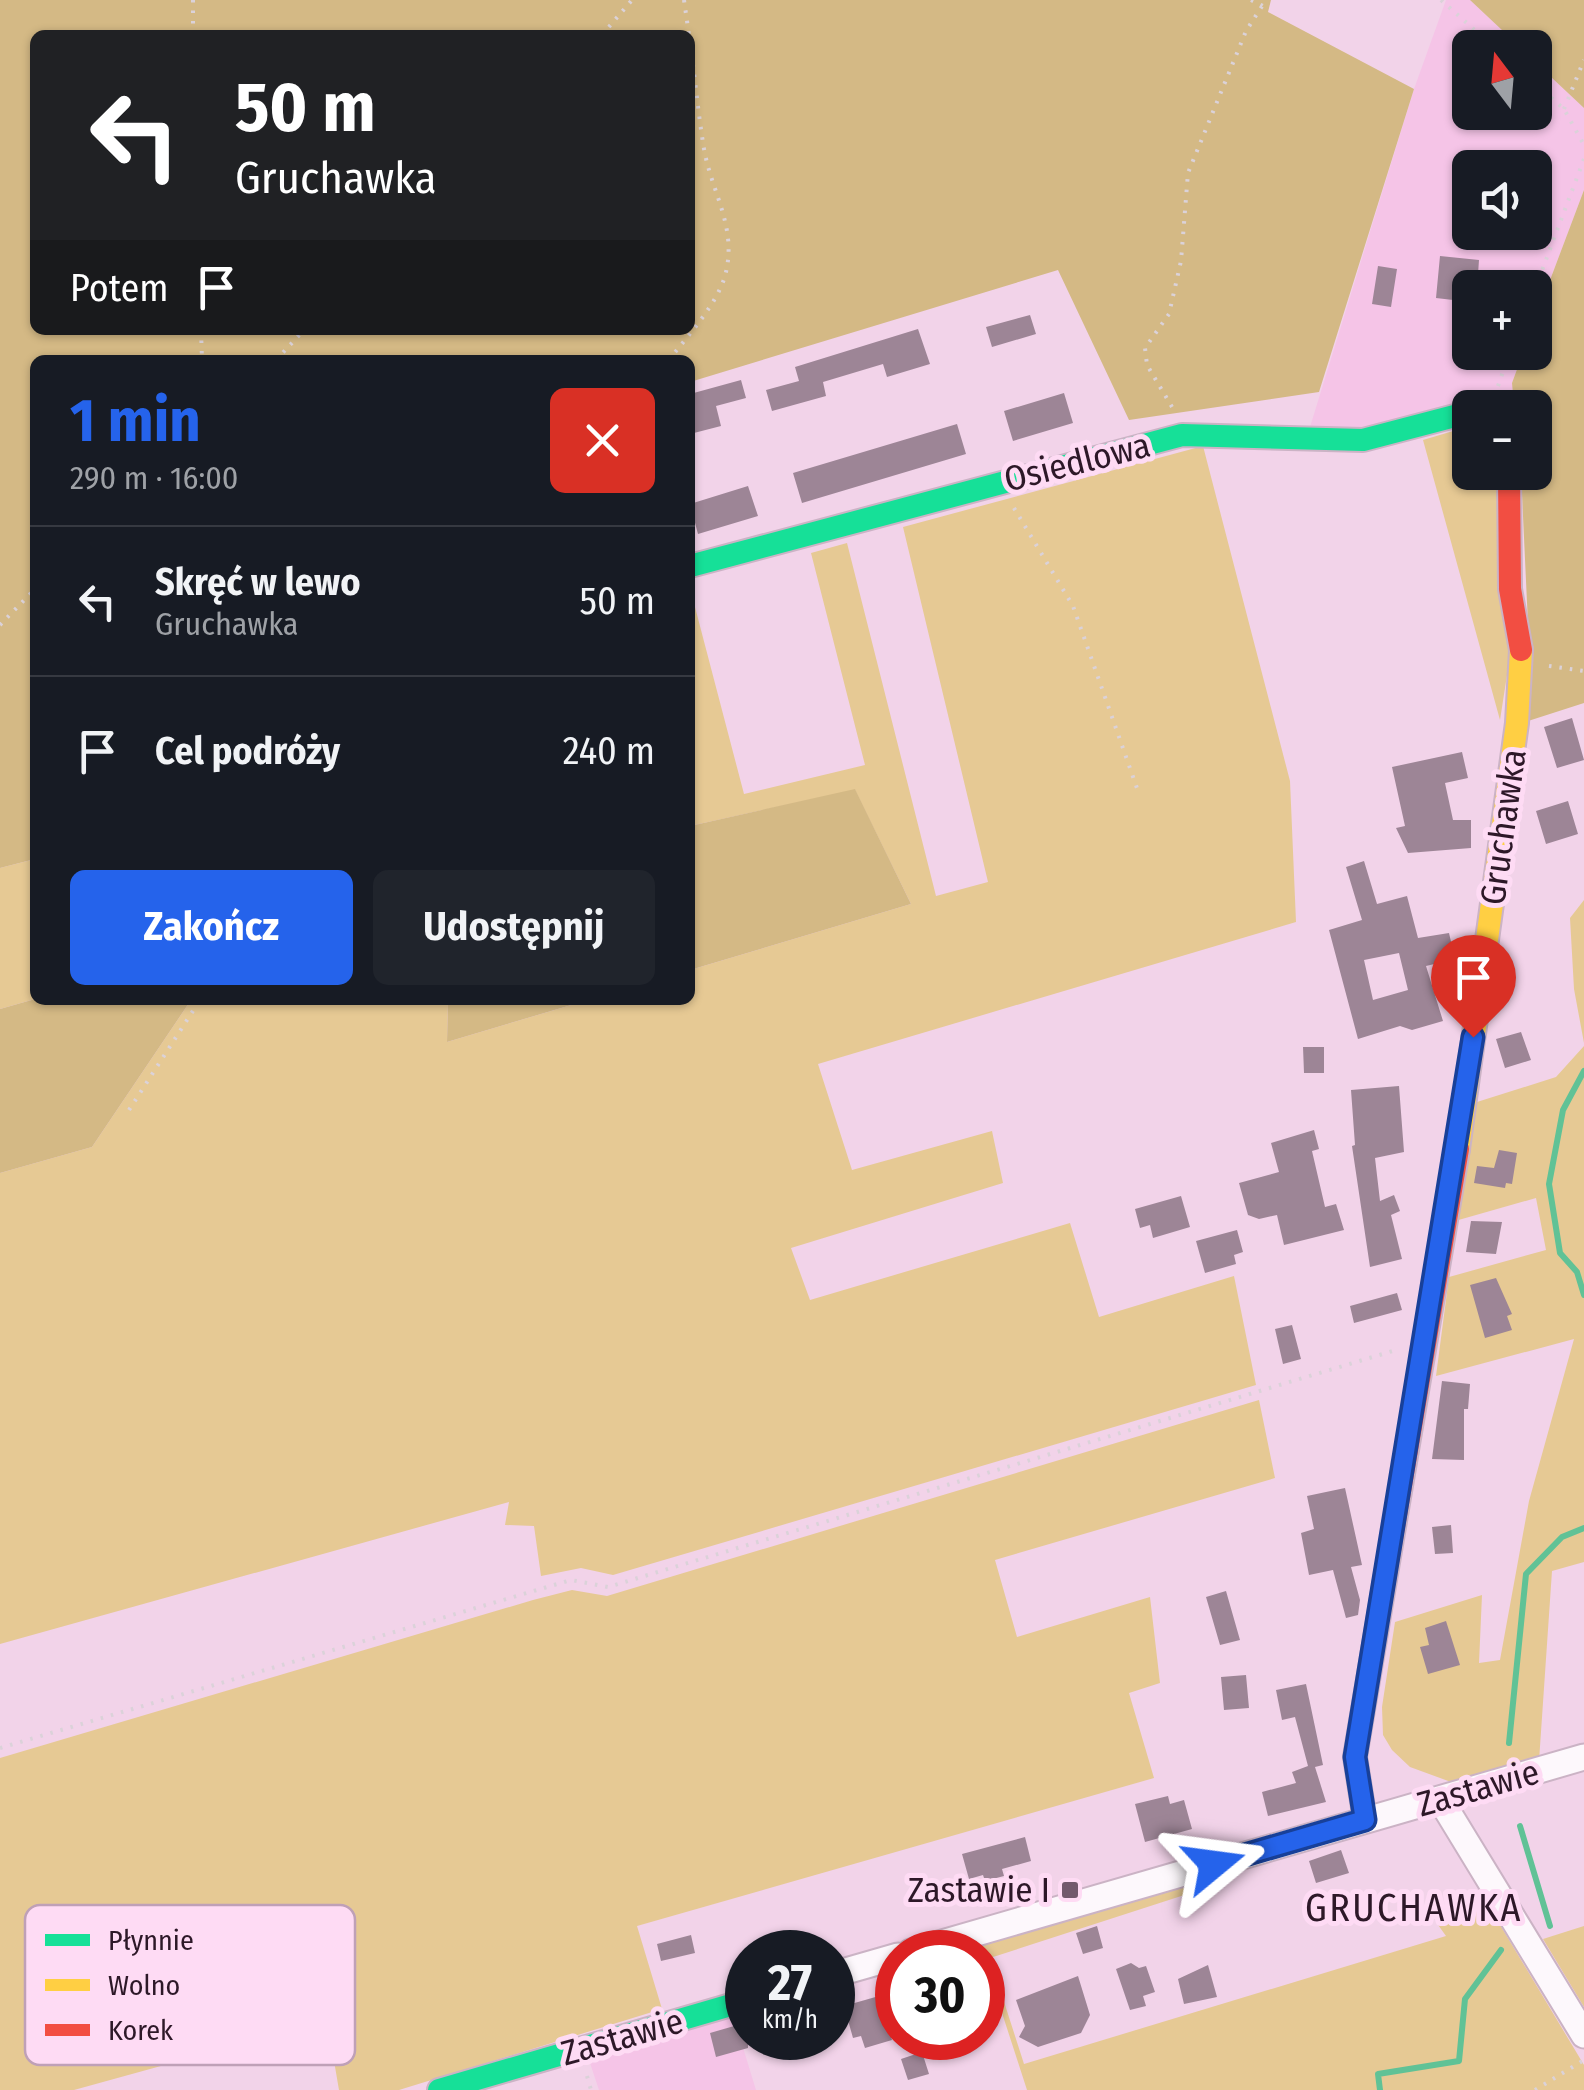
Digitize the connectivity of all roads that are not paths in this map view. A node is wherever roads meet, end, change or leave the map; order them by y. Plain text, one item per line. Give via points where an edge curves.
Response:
1 (1452, 417) edge
2 (1509, 490) edge
3 (695, 565) edge
4 (1584, 1756) edge
5 (1440, 1799) junction
6 (1365, 1820) junction
7 (987, 1930) edge
8 (725, 2007) edge
9 (1584, 2035) edge
10 (440, 2090) edge

1 - 3 street, Osiedlowa via 1363,440 1182,436
2 - 6 street, Gruchawka via 1510,588 1523,663 1518,723 1456,1155 1355,1757
4 - 5 street, Zastawie
5 - 6 street, Zastawie
5 - 9 street
6 - 7 street, Zastawie
8 - 10 street, Zastawie

